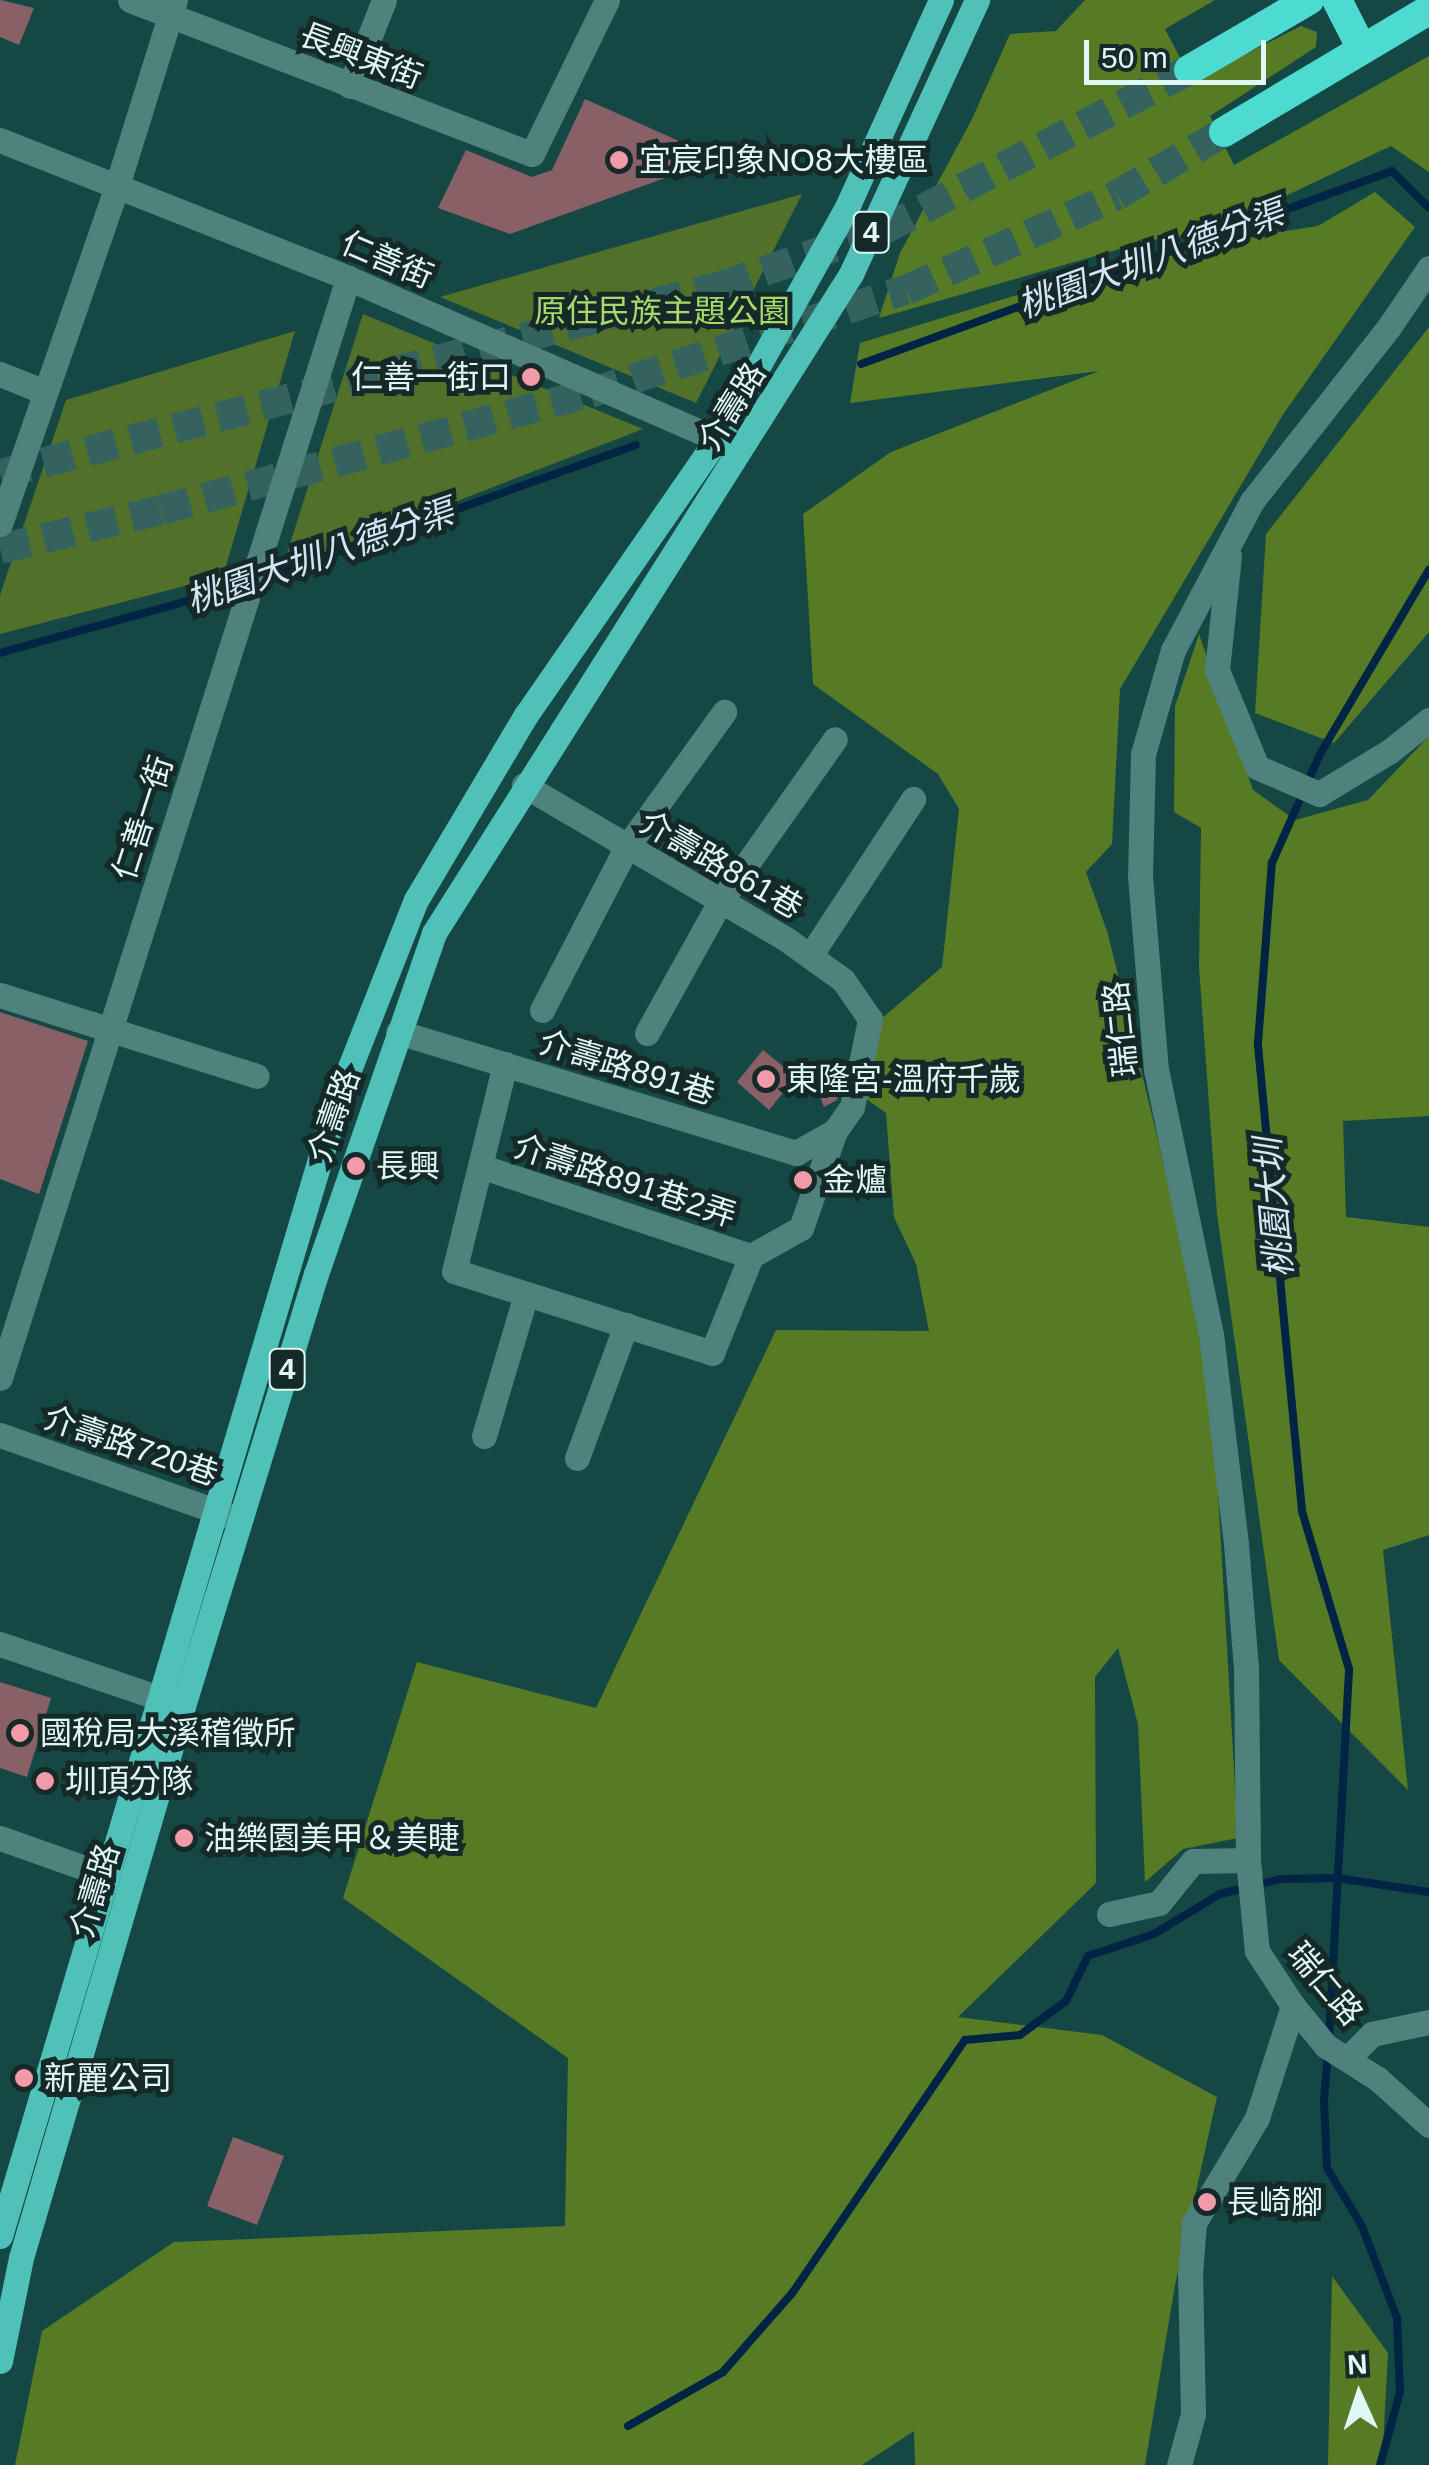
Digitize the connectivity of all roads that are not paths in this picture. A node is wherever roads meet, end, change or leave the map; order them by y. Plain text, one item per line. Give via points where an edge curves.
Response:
1 (130, 0) edge
2 (384, 0) edge
3 (607, 0) edge
4 (941, 0) edge
5 (977, 0) edge
6 (1309, 0) edge
7 (1337, 0) edge
8 (172, 9) edge
9 (1429, 10) edge
10 (1362, 49) junction
11 (1189, 70) tunnel mouth
12 (350, 86) junction
13 (1224, 132) tunnel mouth
14 (0, 140) edge
15 (117, 186) junction
16 (1429, 268) edge
17 (348, 278) junction
18 (0, 374) edge
19 (46, 392) junction
20 (718, 438) junction
21 (743, 452) junction
22 (0, 524) edge
23 (1230, 542) junction
24 (724, 712) dead end
25 (1429, 720) edge
26 (835, 739) dead end
27 (524, 785) junction
28 (913, 799) dead end
29 (626, 848) junction
30 (720, 902) junction
31 (810, 956) junction
32 (0, 995) edge
33 (542, 1010) dead end
34 (110, 1032) junction
35 (398, 1032) junction
36 (647, 1033) dead end
37 (505, 1064) junction
38 (257, 1076) dead end
39 (835, 1131) junction
40 (480, 1166) junction
41 (751, 1256) junction
42 (526, 1294) junction
43 (626, 1326) junction
44 (0, 1378) edge
45 (0, 1435) edge
46 (484, 1436) dead end
47 (577, 1458) dead end
48 (229, 1515) junction
49 (0, 1644) edge
50 (173, 1703) junction
51 (0, 1838) edge
52 (1248, 1860) junction
53 (120, 1880) junction
54 (1109, 1914) dead end
55 (1292, 2006) junction
56 (1429, 2022) edge
57 (1348, 2058) junction
58 (1429, 2125) edge
59 (0, 2236) edge
60 (0, 2360) edge
61 (1179, 2465) edge

1 - 8 street, 長興東街
2 - 12 street
3 - 12 street, 長興東街 via 532,154
4 - 20 main road, 介壽路 / 4 via 848,205
5 - 21 main road, 介壽路 / 4 via 851,274
6 - 11 highway
7 - 10 highway
8 - 12 street, 長興東街
8 - 15 street
9 - 10 highway
10 - 13 highway
14 - 15 street, 仁善街
15 - 17 street, 仁善街
15 - 19 street
16 - 23 street, 瑞仁路 via 1252,501
17 - 20 street, 仁善街
17 - 34 street, 仁善一街
18 - 19 street
19 - 22 street
20 - 21 street, 仁善街
20 - 48 main road, 介壽路 / 4 via 526,715 416,900 339,1095
21 - 27 main road, 介壽路 / 4
23 - 25 street via 1217,670 1258,767 1320,794
23 - 52 street, 瑞仁路 via 1173,650 1143,754 1140,876 1156,1069 1211,1334 1236,1544 1246,1667
24 - 29 street
26 - 30 street
27 - 29 street, 介壽路861巷
27 - 35 main road, 介壽路 / 4 via 434,934
28 - 31 street
29 - 30 street, 介壽路861巷
29 - 33 street
30 - 31 street, 介壽路861巷
30 - 36 street
31 - 39 street, 介壽路861巷 via 843,980 870,1020 852,1107
32 - 34 street
34 - 38 street
34 - 44 street, 仁善一街
35 - 37 street, 介壽路891巷
35 - 48 main road, 介壽路 / 4
37 - 39 street, 介壽路891巷 via 796,1154
37 - 40 street
39 - 41 street, 介壽路891巷2弄 via 801,1228
40 - 41 street, 介壽路891巷2弄
40 - 42 street, 介壽路891巷2弄 via 454,1271
41 - 43 street, 介壽路891巷2弄 via 712,1353
42 - 43 street, 介壽路891巷2弄
42 - 46 street
43 - 47 street
45 - 48 street, 介壽路720巷
48 - 50 main road, 介壽路 / 4
49 - 50 street
50 - 53 main road, 介壽路 / 4
51 - 53 street
52 - 54 street via 1193,1860 1159,1903
52 - 55 street, 瑞仁路 via 1256,1952
53 - 59 main road, 介壽路 / 4
53 - 60 main road, 介壽路 / 4
55 - 57 street, 瑞仁路 via 1326,2046
55 - 61 street via 1257,2118 1194,2223 1194,2414
56 - 57 street via 1372,2034
57 - 58 street, 瑞仁路

